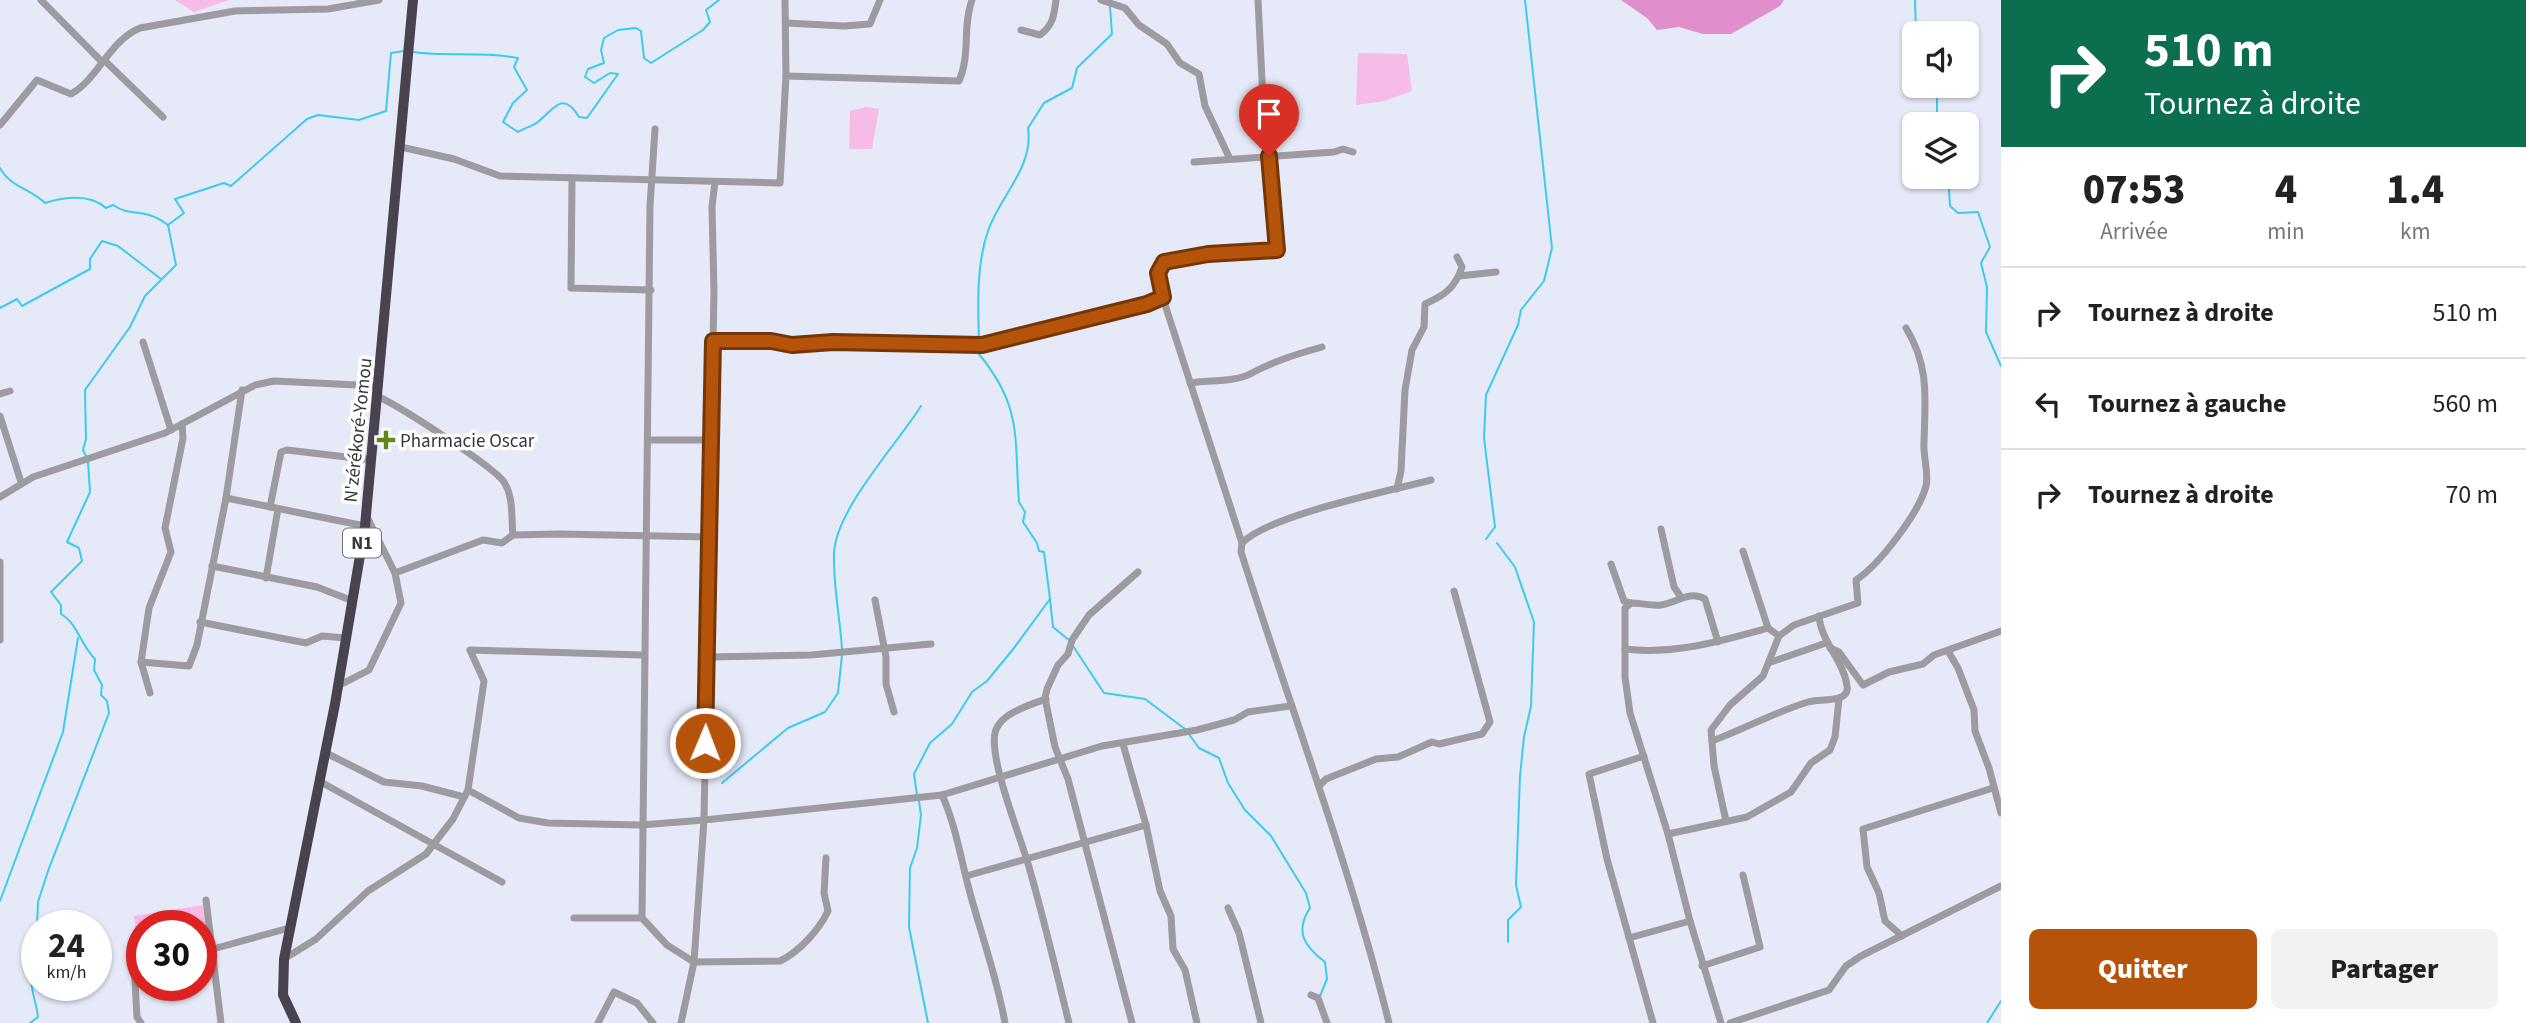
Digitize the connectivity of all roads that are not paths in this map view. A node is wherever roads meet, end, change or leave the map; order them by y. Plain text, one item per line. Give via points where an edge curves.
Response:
1 (41, 0) edge
2 (379, 0) edge
3 (413, 0) edge
4 (785, 0) edge
5 (880, 0) edge
6 (972, 0) edge
7 (1056, 0) edge
8 (1258, 0) edge
9 (1107, 4) edge
10 (786, 23) junction
11 (1021, 30) dead end
12 (103, 61) junction
13 (786, 76) junction
14 (163, 117) dead end
15 (0, 125) edge
16 (655, 129) dead end
17 (401, 147) junction
18 (1353, 152) dead end
19 (1269, 156) junction
20 (1230, 159) junction
21 (1194, 162) dead end
22 (572, 180) junction
23 (652, 181) junction
24 (715, 182) junction
25 (1457, 257) dead end
26 (1496, 272) dead end
27 (1459, 276) junction
28 (651, 290) junction
29 (1163, 297) junction
30 (1906, 328) dead end
31 (713, 341) junction
32 (144, 342) dead end
33 (1322, 347) dead end
34 (1190, 383) junction
35 (242, 390) junction
36 (10, 391) dead end
37 (379, 392) junction
38 (0, 394) edge
39 (0, 416) edge
40 (182, 424) junction
41 (171, 430) junction
42 (649, 440) junction
43 (709, 440) junction
44 (372, 460) junction
45 (1431, 480) dead end
46 (21, 482) junction
47 (1397, 489) junction
48 (0, 497) edge
49 (226, 498) junction
50 (274, 508) junction
51 (365, 520) junction
52 (1661, 529) dead end
53 (513, 535) junction
54 (647, 537) junction
55 (709, 537) junction
56 (1242, 542) junction
57 (1743, 551) dead end
58 (0, 562) edge
59 (1611, 564) dead end
60 (212, 566) junction
61 (1138, 572) dead end
62 (395, 573) junction
63 (266, 578) junction
64 (1454, 591) dead end
65 (1681, 597) junction
66 (875, 600) dead end
67 (353, 601) junction
68 (1627, 604) junction
69 (1819, 616) junction
70 (200, 622) junction
71 (1768, 628) junction
72 (2001, 631) edge
73 (1779, 636) junction
74 (346, 638) junction
75 (0, 640) edge
76 (1718, 642) junction
77 (931, 644) dead end
78 (1828, 646) junction
79 (884, 648) junction
80 (1625, 649) junction
81 (1948, 651) junction
82 (643, 655) junction
83 (706, 657) junction
84 (141, 662) junction
85 (1771, 662) junction
86 (338, 685) junction
87 (150, 693) dead end
88 (1046, 699) junction
89 (1839, 699) junction
90 (1290, 706) junction
91 (894, 712) dead end
92 (1712, 741) junction
93 (1123, 744) junction
94 (324, 752) junction
95 (1644, 757) junction
96 (1060, 760) junction
97 (1003, 779) junction
98 (318, 781) junction
99 (1319, 786) junction
100 (1993, 788) junction
101 (466, 793) junction
102 (942, 795) junction
103 (2001, 813) edge
104 (704, 820) junction
105 (1726, 821) junction
106 (641, 825) junction
107 (1146, 825) junction
108 (1668, 834) junction
109 (1085, 843) junction
110 (432, 844) junction
111 (826, 858) dead end
112 (1027, 859) junction
113 (1743, 875) dead end
114 (966, 876) junction
115 (502, 882) dead end
116 (2001, 886) edge
117 (206, 900) dead end
118 (1228, 908) dead end
119 (207, 910) edge
120 (575, 918) dead end
121 (642, 918) junction
122 (1690, 921) junction
123 (289, 928) junction
124 (1902, 936) junction
125 (1629, 937) junction
126 (217, 948) edge
127 (284, 959) junction
128 (694, 962) junction
129 (1702, 966) junction
130 (217, 986) edge
131 (1311, 995) dead end
132 (136, 1001) edge
133 (141, 1023) edge
134 (221, 1023) edge
135 (296, 1023) edge
136 (598, 1023) edge
137 (653, 1023) edge
138 (681, 1023) edge
139 (1004, 1023) edge
140 (1069, 1023) edge
141 (1132, 1023) edge
142 (1197, 1023) edge
143 (1261, 1023) edge
144 (1327, 1023) edge
145 (1389, 1023) edge
146 (1653, 1023) edge
147 (1721, 1023) edge
148 (1730, 1023) edge

1 - 12 street
2 - 12 street via 328,9 235,11 175,20 128,33
3 - 17 highway, N'zérékoré-Yomou / N1
4 - 10 street
5 - 10 street via 870,24
6 - 13 street via 966,15 968,51 959,81
7 - 11 street via 1049,28 1040,35
8 - 19 street
9 - 20 street via 1125,8 1139,25 1167,44 1180,63 1199,74 1205,106
10 - 13 street
12 - 14 street
12 - 15 street via 84,86 71,94 37,80
13 - 24 street via 780,183
16 - 23 street
17 - 22 street via 500,176
17 - 37 highway, N'zérékoré-Yomou / N1
18 - 19 street
19 - 20 street
19 - 29 street via 1277,250 1164,262 1158,273
20 - 21 street
22 - 23 street
22 - 28 street via 571,288
23 - 24 street
23 - 28 street
24 - 31 street
25 - 27 street via 1462,267
26 - 27 street
27 - 47 street via 1447,294 1424,304 1424,327 1412,349 1405,390
28 - 42 street
29 - 31 street via 979,345
29 - 34 street
30 - 69 street via 1927,387 1926,485 1891,545 1873,569 1856,580 1858,603
31 - 43 street
32 - 41 street
33 - 34 street via 1281,358 1249,375
34 - 56 street
35 - 37 street via 274,381
35 - 40 street
35 - 49 street
36 - 38 street
37 - 44 highway, N'zérékoré-Yomou / N1
37 - 53 street via 504,482 512,506
39 - 46 street
40 - 41 street
40 - 84 street via 165,528 171,552 149,608
41 - 46 street
42 - 43 street
42 - 54 street
43 - 55 street
44 - 50 street via 281,452
44 - 51 highway, N'zérékoré-Yomou / N1
45 - 47 street
46 - 48 street
47 - 56 street via 1312,511 1253,532
49 - 50 street
49 - 60 street
50 - 51 street
50 - 63 street
51 - 62 street
51 - 67 highway, N'zérékoré-Yomou / N1
52 - 65 street via 1674,587
53 - 54 street
53 - 62 street via 502,543 483,540
54 - 55 street
54 - 82 street
55 - 83 street
56 - 90 street via 1241,552
57 - 71 street
58 - 75 street
59 - 68 street
60 - 63 street
60 - 70 street
61 - 88 street via 1089,615 1066,659 1058,664
62 - 86 street via 401,603 369,670
63 - 67 street via 317,587
64 - 99 street via 1490,722 1482,734 1432,742 1398,757 1376,759
65 - 68 street via 1658,605
65 - 76 street via 1705,599
66 - 79 street
67 - 74 highway, N'zérékoré-Yomou / N1
68 - 80 street
69 - 73 street
69 - 78 street
70 - 74 street via 306,643 322,636
70 - 84 street via 189,666
71 - 73 street
71 - 76 street
72 - 81 street
73 - 85 street
74 - 86 highway, N'zérékoré-Yomou / N1
76 - 80 street via 1664,651
77 - 79 street
78 - 81 street via 1839,652 1863,685
78 - 85 street
78 - 89 street via 1848,689
79 - 83 street via 811,656
79 - 91 street via 886,684
80 - 95 street via 1630,713
81 - 100 street via 1975,710 1975,731
82 - 101 street via 470,650 484,681
82 - 106 street
83 - 104 street
84 - 87 street
85 - 92 street via 1711,730
86 - 94 highway, N'zérékoré-Yomou / N1
88 - 96 street
88 - 97 street via 1002,719 995,731
89 - 92 street via 1810,701
89 - 105 street via 1830,750 1811,763 1791,792 1747,817
90 - 93 street via 1272,706 1222,723
90 - 99 street
92 - 105 street
93 - 96 street
93 - 107 street
94 - 98 highway, N'zérékoré-Yomou / N1
94 - 101 street via 384,782
95 - 108 street
95 - 125 street via 1588,774
96 - 97 street
96 - 109 street
97 - 102 street
97 - 112 street
98 - 110 street
98 - 123 highway, N'zérékoré-Yomou / N1
99 - 145 street
100 - 103 street
100 - 124 street via 1863,829 1867,867 1885,921
101 - 106 street via 529,820
101 - 110 street via 453,819
102 - 104 street
102 - 114 street
104 - 106 street
104 - 128 street
105 - 108 street
106 - 121 street
107 - 109 street
107 - 142 street via 1160,891 1171,916 1173,949 1185,970
108 - 122 street
109 - 112 street
109 - 141 street
110 - 115 street
110 - 127 street via 426,854 368,891 316,939
111 - 128 street via 828,911 790,957 771,963
112 - 114 street
112 - 140 street
113 - 129 street via 1760,947
114 - 139 street via 988,947
116 - 124 street
117 - 119 street
118 - 143 street
120 - 121 street
121 - 128 street via 667,945
122 - 125 street
122 - 129 street
123 - 126 street
123 - 127 highway, N'zérékoré-Yomou / N1
124 - 148 street via 1846,966 1829,990
125 - 146 street
127 - 135 highway, N'zérékoré-Yomou / N1 via 283,995
128 - 138 street
129 - 147 street
130 - 134 street
131 - 144 street via 1318,998
132 - 133 street
136 - 137 street via 614,992 637,1003

